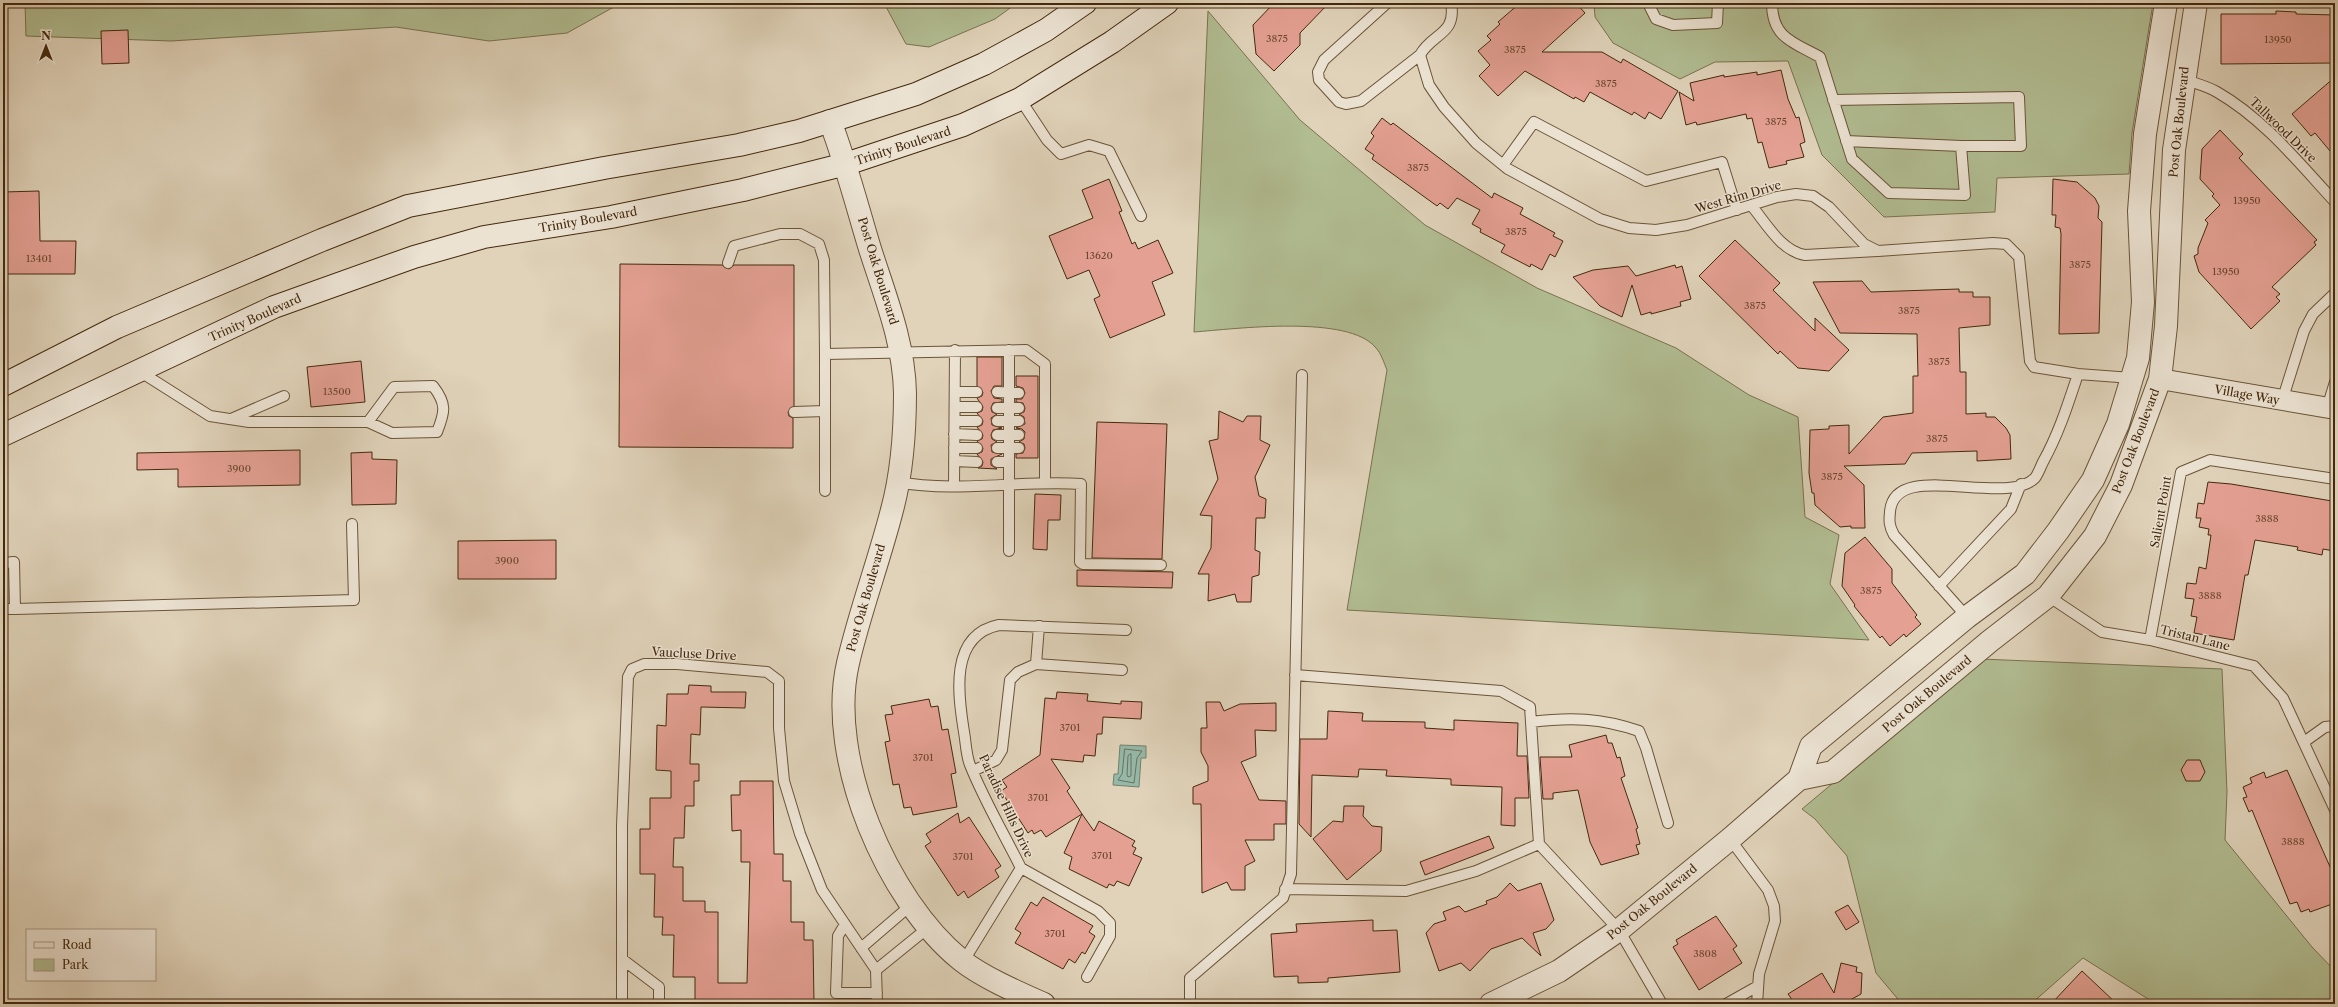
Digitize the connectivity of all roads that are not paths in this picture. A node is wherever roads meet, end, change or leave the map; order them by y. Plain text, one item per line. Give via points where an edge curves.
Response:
1 (1085, 3) edge
2 (1167, 3) edge
3 (1387, 3) edge
4 (1648, 3) edge
5 (1718, 3) edge
6 (1772, 3) edge
7 (2166, 3) edge
8 (2196, 3) edge
9 (1454, 5) edge
10 (1420, 55) junction
11 (2183, 79) junction
12 (1020, 99) junction
13 (1833, 100) junction
14 (830, 121) junction
15 (1846, 141) junction
16 (1961, 146) junction
17 (846, 164) junction
18 (1503, 165) junction
19 (2335, 202) edge
20 (1751, 205) junction
21 (1737, 210) junction
22 (1141, 216) dead end
23 (1878, 251) junction
24 (728, 263) dead end
25 (2335, 293) edge
26 (955, 350) junction
27 (1009, 350) junction
28 (901, 352) junction
29 (826, 354) junction
30 (139, 371) junction
31 (2078, 374) junction
32 (1302, 375) dead end
33 (2132, 378) junction
34 (2160, 379) junction
35 (2335, 382) edge
36 (3, 385) edge
37 (955, 392) junction
38 (978, 392) dead end
39 (997, 392) dead end
40 (1014, 392) junction
41 (284, 396) dead end
42 (2282, 401) junction
43 (955, 407) junction
44 (978, 407) dead end
45 (997, 408) dead end
46 (1014, 408) junction
47 (2331, 408) edge
48 (825, 411) junction
49 (794, 412) dead end
50 (231, 419) junction
51 (955, 421) junction
52 (977, 421) dead end
53 (997, 421) dead end
54 (1014, 421) junction
55 (368, 422) junction
56 (954, 434) junction
57 (3, 435) edge
58 (977, 435) dead end
59 (997, 435) dead end
60 (1014, 435) junction
61 (954, 448) junction
62 (977, 448) dead end
63 (997, 448) dead end
64 (1014, 448) junction
65 (954, 461) junction
66 (977, 462) dead end
67 (997, 462) dead end
68 (1009, 462) junction
69 (2335, 479) edge
70 (897, 482) junction
71 (1045, 483) junction
72 (2021, 484) junction
73 (954, 486) junction
74 (1009, 486) junction
75 (825, 491) dead end
76 (352, 524) dead end
77 (1009, 551) dead end
78 (3, 563) edge
79 (1161, 565) dead end
80 (1939, 586) junction
81 (2048, 596) junction
82 (3, 609) edge
83 (15, 609) junction
84 (1967, 617) junction
85 (1038, 626) junction
86 (1126, 630) dead end
87 (2150, 640) junction
88 (1036, 664) junction
89 (1122, 670) dead end
90 (1295, 675) junction
91 (1531, 722) junction
92 (2335, 726) edge
93 (2304, 742) junction
94 (973, 771) junction
95 (1799, 779) junction
96 (2335, 810) edge
97 (1668, 824) dead end
98 (1730, 839) junction
99 (1539, 844) junction
100 (1021, 868) junction
101 (1285, 890) junction
102 (911, 905) junction
103 (845, 924) junction
104 (929, 927) junction
105 (1619, 930) junction
106 (861, 948) junction
107 (622, 959) junction
108 (963, 962) junction
109 (876, 970) junction
110 (1087, 977) dead end
111 (1758, 986) junction
112 (877, 993) junction
113 (622, 1004) edge
114 (659, 1004) edge
115 (877, 1004) edge
116 (1044, 1004) edge
117 (1190, 1004) edge
118 (1491, 1004) edge
119 (1662, 1004) edge
120 (1726, 1004) edge
121 (1757, 1004) edge

1 - 14 street via 1046,30 984,64 916,94
2 - 12 street, Trinity Boulevard via 1112,42
3 - 10 lane via 1324,60 1318,72 1318,80 1339,102 1346,104 1361,101
4 - 5 lane via 1656,19 1673,25 1717,23
6 - 13 lane via 1772,17 1780,35 1820,58
7 - 33 street, Post Oak Boulevard via 2145,134 2140,211 2143,302 2138,358
8 - 11 street, Post Oak Boulevard
9 - 10 lane via 1447,30 1425,46
10 - 18 lane, West Rim Drive via 1429,85 1444,107 1476,143
11 - 19 lane, Tallwood Drive via 2211,89 2248,112 2288,150
11 - 34 street, Post Oak Boulevard via 2174,150 2166,326
12 - 17 street, Trinity Boulevard via 963,126
12 - 22 lane via 1047,140 1061,154 1089,145 1109,150
13 - 15 lane
13 - 16 lane via 2019,97 2021,146
14 - 17 street, Post Oak Boulevard
14 - 36 street via 739,145 408,206 117,327
15 - 16 lane
15 - 16 lane via 1852,160 1889,193 1965,195
17 - 28 street, Post Oak Boulevard
17 - 30 street, Trinity Boulevard via 743,190 611,217 484,237 414,257 274,307
18 - 21 lane, West Rim Drive via 1600,219 1629,228 1656,230 1686,225
18 - 21 lane via 1534,122 1646,180 1722,162
20 - 21 lane, West Rim Drive
20 - 23 lane via 1785,246 1794,253 1805,255
20 - 23 lane, West Rim Drive via 1796,194 1813,196 1829,207 1864,244
23 - 31 lane via 2006,244 2019,257 2030,361 2034,367
24 - 29 lane via 734,246 780,234 800,234 819,244 824,260
25 - 42 lane via 2313,314 2304,331
26 - 27 lane
26 - 28 lane
26 - 37 lane
27 - 40 lane
27 - 71 lane via 1026,350 1045,364 1042,392
28 - 29 lane
28 - 70 street, Post Oak Boulevard via 905,391 902,450
29 - 48 lane
30 - 50 lane via 210,416
30 - 57 street, Trinity Boulevard
31 - 33 lane
31 - 72 lane via 2057,437 2035,478
32 - 90 lane
33 - 34 street
33 - 84 street, Post Oak Boulevard via 2118,424 2094,480 2025,574
34 - 42 street, Village Way
34 - 81 street, Post Oak Boulevard via 2121,485 2098,530
35 - 47 lane
37 - 38 lane
37 - 43 lane
39 - 40 lane
40 - 46 lane
41 - 50 lane
42 - 47 street, Village Way
43 - 44 lane
43 - 51 lane
45 - 46 lane
46 - 54 lane
48 - 49 lane
48 - 75 lane
50 - 55 lane via 250,422
51 - 52 lane
51 - 56 lane
53 - 54 lane
54 - 60 lane
55 - 55 lane via 394,387 433,386 443,398 444,415 436,432 392,433
56 - 58 lane
56 - 61 lane
59 - 60 lane
60 - 64 lane
61 - 62 lane
61 - 65 lane
63 - 64 lane
64 - 68 lane
65 - 66 lane
65 - 73 lane
67 - 68 lane
68 - 74 lane
69 - 87 lane, Salient Point via 2210,460 2181,472
70 - 73 lane via 920,486
70 - 102 street, Post Oak Boulevard via 893,508 847,664 844,693 845,725 850,763 864,817 900,892
71 - 74 lane
71 - 79 lane via 1081,484 1080,562
72 - 80 lane via 2011,509
72 - 80 lane via 2002,488 1924,485 1903,490 1894,498 1890,506 1888,525
73 - 74 lane
74 - 77 lane
76 - 83 lane via 354,600
78 - 83 lane via 14,562
80 - 84 lane
81 - 87 lane, Tristan Lane via 2102,632
81 - 95 street, Post Oak Boulevard via 1984,646 1834,772
82 - 83 lane
84 - 95 street, Post Oak Boulevard via 1811,746
85 - 86 lane, Paradise Hills Drive
85 - 88 lane
85 - 94 lane, Paradise Hills Drive via 999,625 985,628 966,647 960,671 958,699 969,764
87 - 93 lane, Tristan Lane via 2254,666 2283,698
88 - 89 lane
88 - 94 lane via 1018,672 1010,680 1002,750 996,760
90 - 91 lane via 1501,691 1530,707
90 - 101 lane via 1290,874
91 - 97 lane via 1570,718 1618,724 1639,731
91 - 99 lane
92 - 93 lane via 2325,727
93 - 96 lane, Tristan Lane
94 - 100 lane, Paradise Hills Drive
95 - 98 street, Post Oak Boulevard
98 - 105 street, Post Oak Boulevard
98 - 111 lane via 1768,890 1774,906 1775,921 1759,974
99 - 101 lane via 1476,871 1406,891
99 - 105 lane
100 - 108 lane, Paradise Hills Drive
100 - 110 lane via 1098,911 1110,923 1110,936
101 - 117 lane via 1283,898 1190,978
102 - 104 street, Post Oak Boulevard
102 - 106 lane
103 - 106 lane, Vaucluse Drive
103 - 107 lane, Vaucluse Drive via 822,890 800,834 784,781 779,728 779,682 767,672 677,664 644,664 632,669 628,677 622,826
103 - 112 lane via 838,936 836,993
104 - 108 street, Post Oak Boulevard
104 - 109 lane
105 - 118 street, Post Oak Boulevard via 1559,971
105 - 119 lane
106 - 109 lane, Vaucluse Drive
107 - 113 lane, Vaucluse Drive
107 - 114 lane via 659,986
108 - 116 street, Post Oak Boulevard via 1018,993
109 - 112 lane
111 - 120 lane
111 - 121 lane
112 - 115 lane

